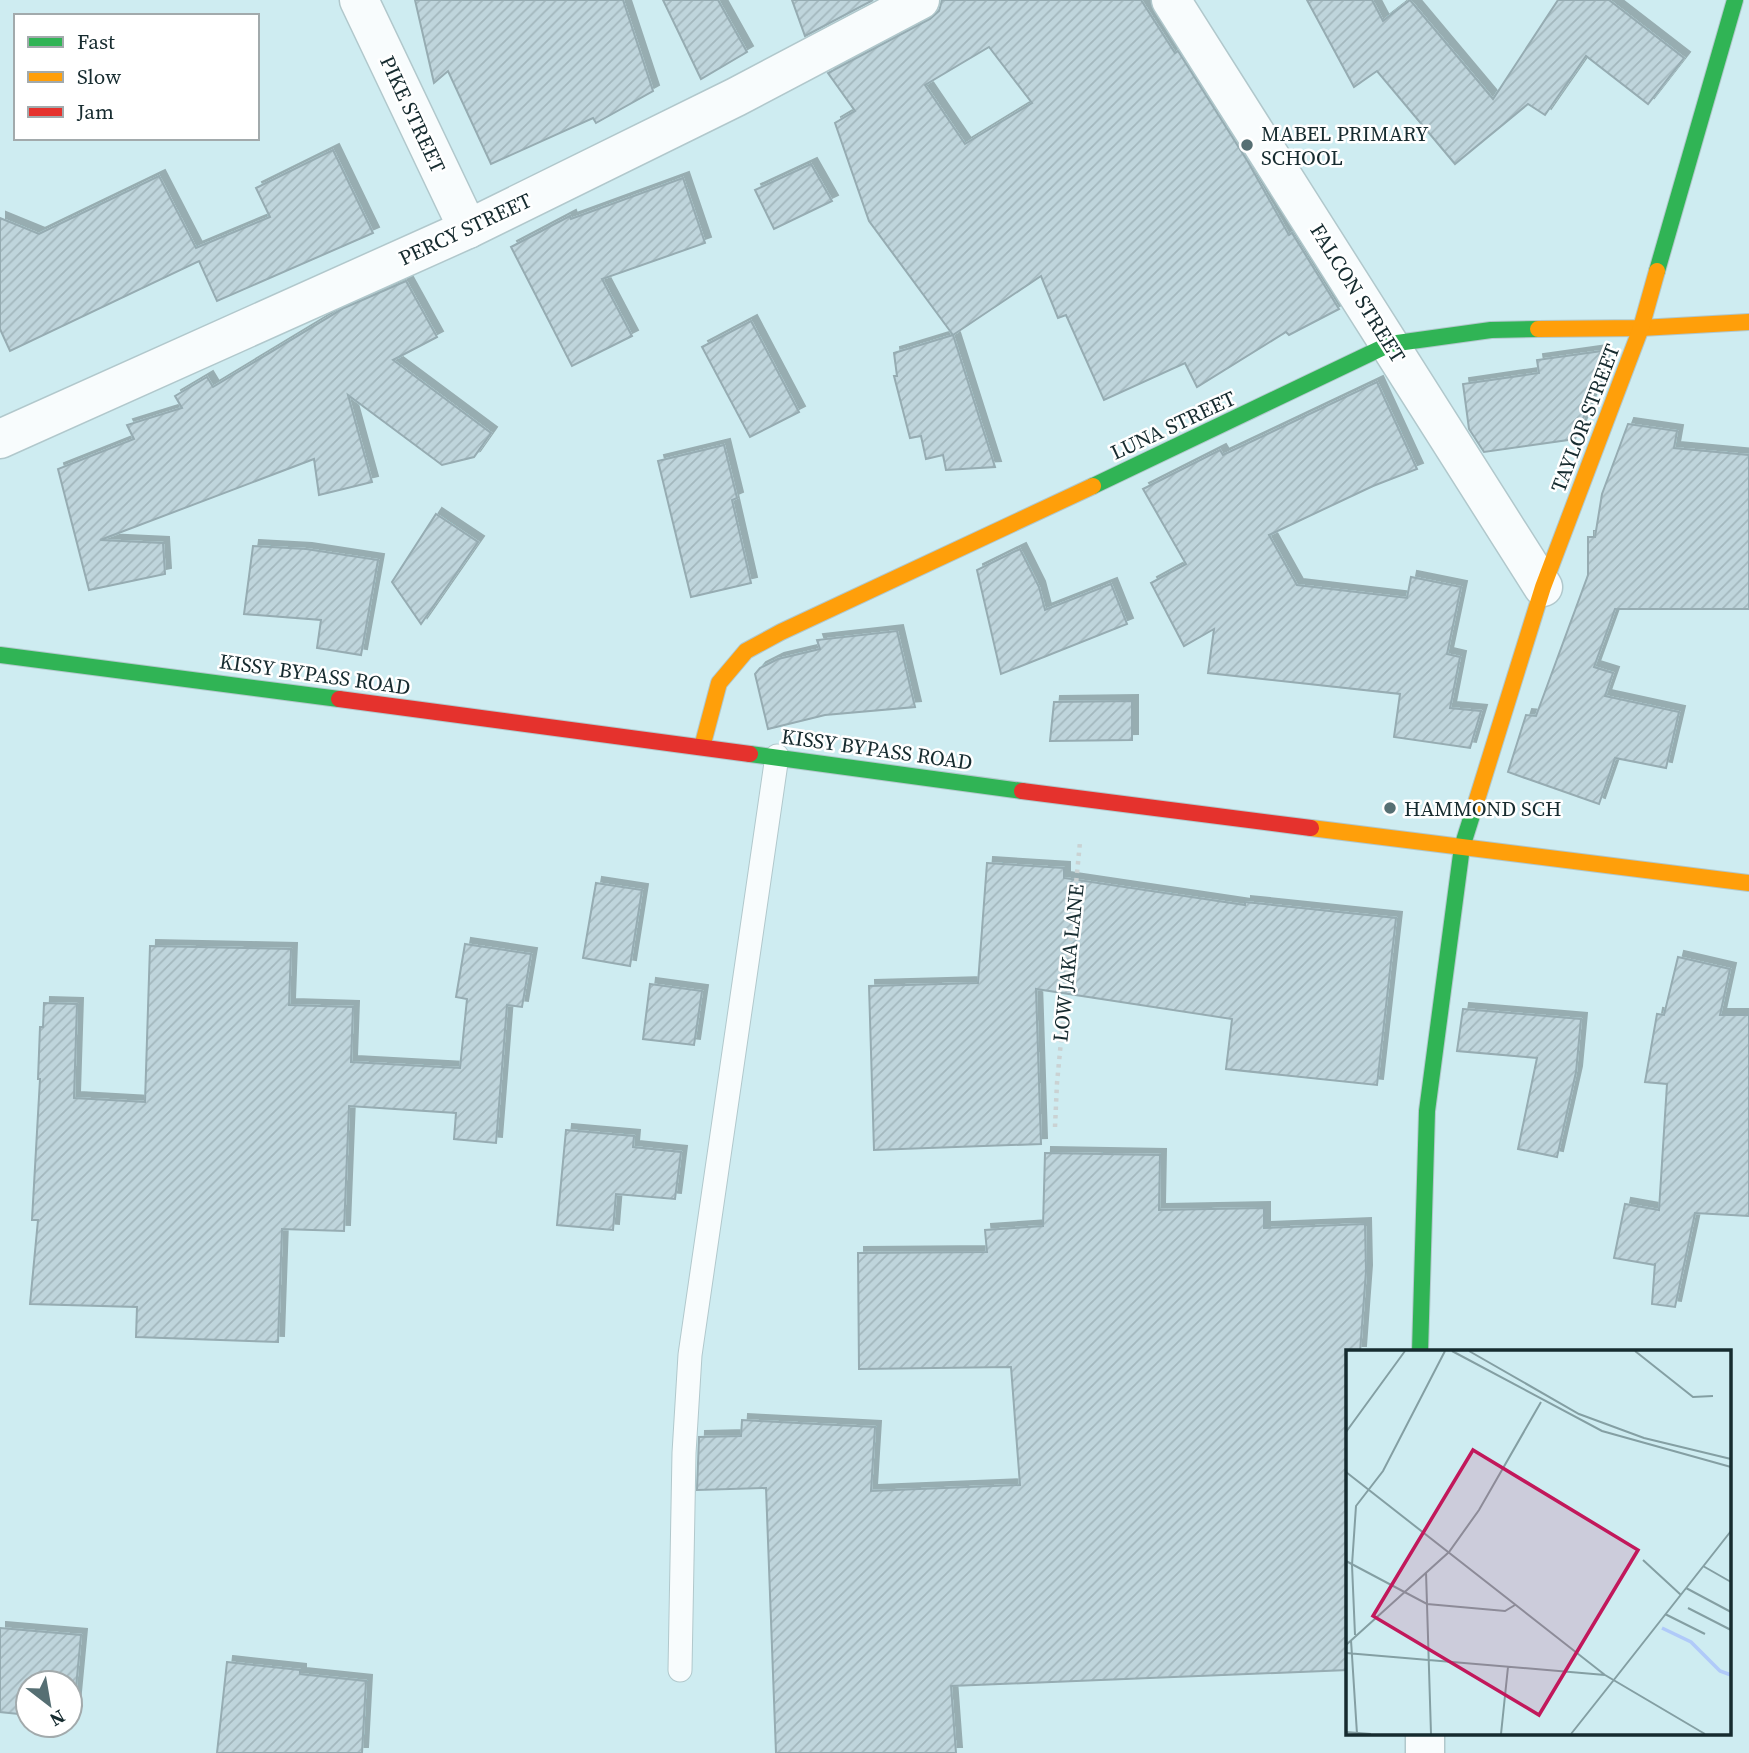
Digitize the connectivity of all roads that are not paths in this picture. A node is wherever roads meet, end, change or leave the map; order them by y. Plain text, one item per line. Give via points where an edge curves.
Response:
1 (359, 0) edge
2 (920, 0) edge
3 (1171, 0) edge
4 (1735, 0) edge
5 (468, 229) junction
6 (1749, 322) edge
7 (1641, 328) junction
8 (1390, 344) junction
9 (0, 439) edge
10 (1544, 587) junction
11 (0, 655) edge
12 (702, 747) junction
13 (777, 756) junction
14 (1462, 847) junction
15 (1749, 883) edge
16 (1420, 1350) edge
17 (680, 1670) dead end

1 - 5 street, PIKE STREET
2 - 5 street, PERCY STREET
3 - 8 street, FALCON STREET
4 - 7 street, TAYLOR STREET
5 - 9 street, PERCY STREET
6 - 7 street, LUNA STREET
7 - 8 street, LUNA STREET via 1491,330
7 - 10 street, TAYLOR STREET
8 - 10 street, FALCON STREET
8 - 12 street, LUNA STREET via 746,652 719,683
10 - 14 street, TAYLOR STREET
11 - 12 street, KISSY BYPASS ROAD
12 - 13 street, KISSY BYPASS ROAD
13 - 14 street, KISSY BYPASS ROAD
13 - 17 lane via 690,1355
14 - 15 street, KISSY BYPASS ROAD
14 - 16 street, TAYLOR STREET via 1427,1111

